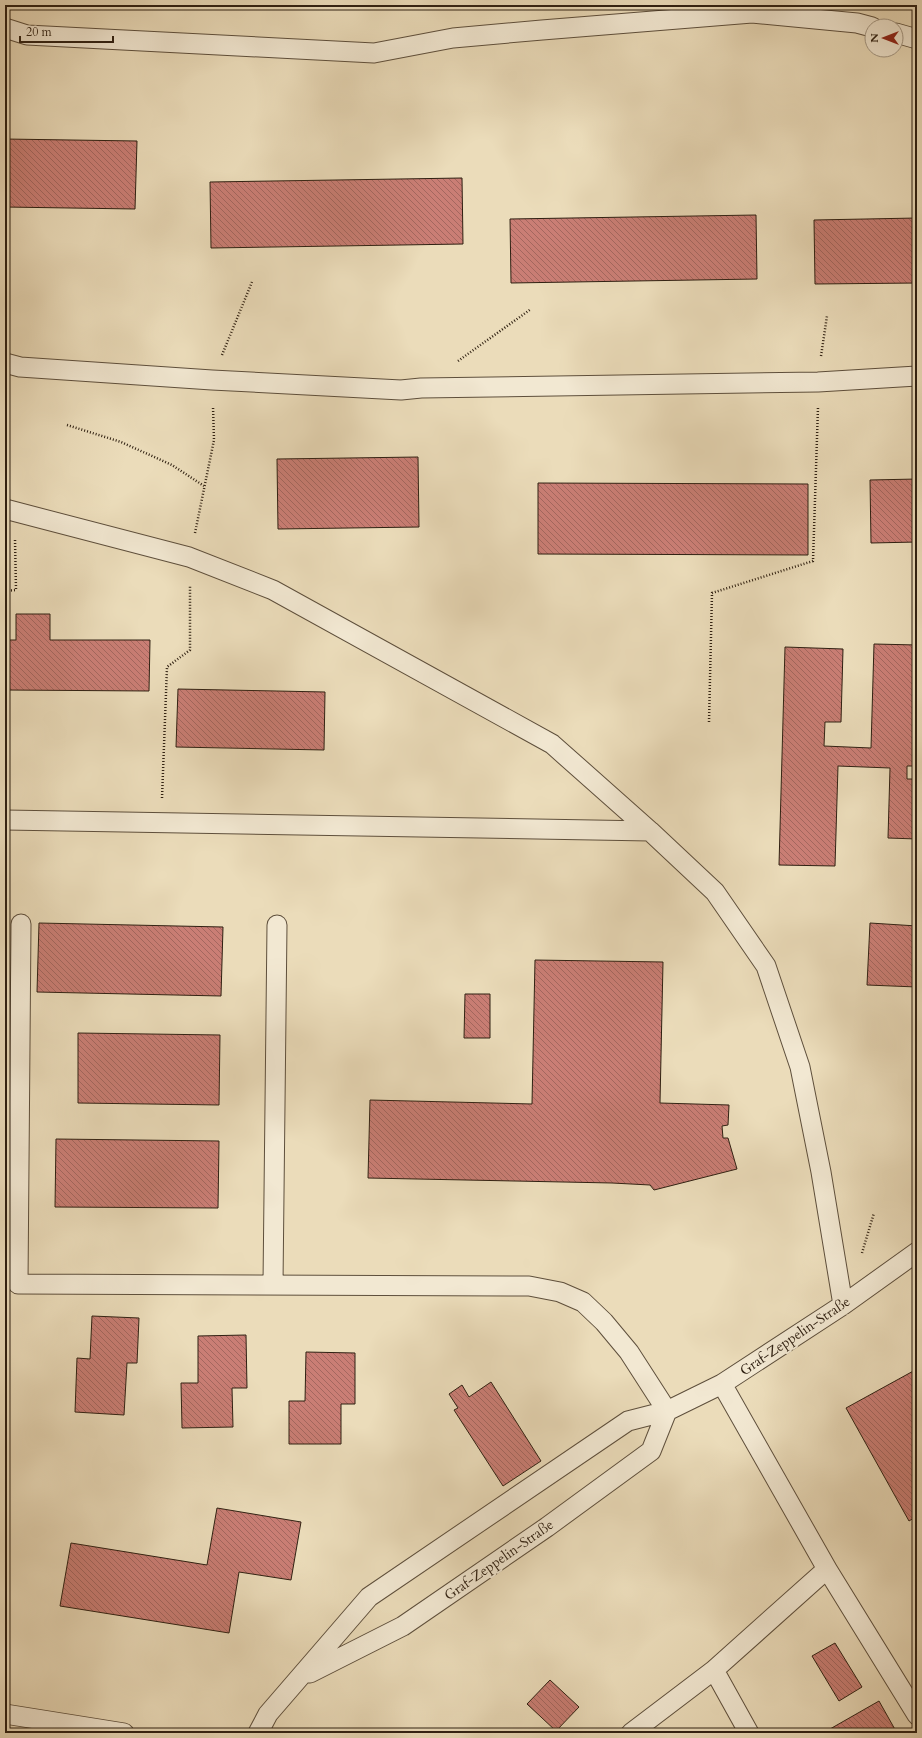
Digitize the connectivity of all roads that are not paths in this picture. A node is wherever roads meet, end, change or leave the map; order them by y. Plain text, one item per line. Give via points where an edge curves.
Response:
1 (864, 25) edge
2 (5, 28) edge
3 (904, 35) edge
4 (917, 39) edge
5 (5, 363) edge
6 (917, 376) edge
7 (10, 510) edge
8 (5, 820) edge
9 (650, 832) junction
10 (21, 924) dead end
11 (277, 925) dead end
12 (917, 1252) edge
13 (273, 1284) junction
14 (843, 1305) junction
15 (722, 1384) junction
16 (667, 1411) junction
17 (827, 1570) junction
18 (714, 1670) junction
19 (302, 1677) junction
20 (5, 1714) edge
21 (917, 1714) edge
22 (124, 1733) edge
23 (258, 1733) edge
24 (631, 1733) edge
25 (749, 1733) edge

1 - 2 lane via 752,14 453,38 374,53 27,35
3 - 4 lane
5 - 6 lane via 20,367 401,390 818,382
7 - 9 lane via 189,557 273,590 552,744
8 - 9 lane
9 - 14 lane via 715,892 766,966 800,1067
10 - 13 lane via 18,1284
11 - 13 lane
12 - 14 lane, Graf-Zeppelin-Straße
13 - 16 lane via 529,1286 560,1292 583,1302 604,1322 629,1352
14 - 15 lane, Graf-Zeppelin-Straße
15 - 16 lane, Graf-Zeppelin-Straße
15 - 17 lane
16 - 19 lane, Graf-Zeppelin-Straße via 628,1421 369,1597
16 - 19 lane, Graf-Zeppelin-Straße via 651,1451 548,1527 403,1626
17 - 18 lane
17 - 21 lane
18 - 24 lane
18 - 25 lane
19 - 23 lane, Graf-Zeppelin-Straße via 268,1714
20 - 22 lane

